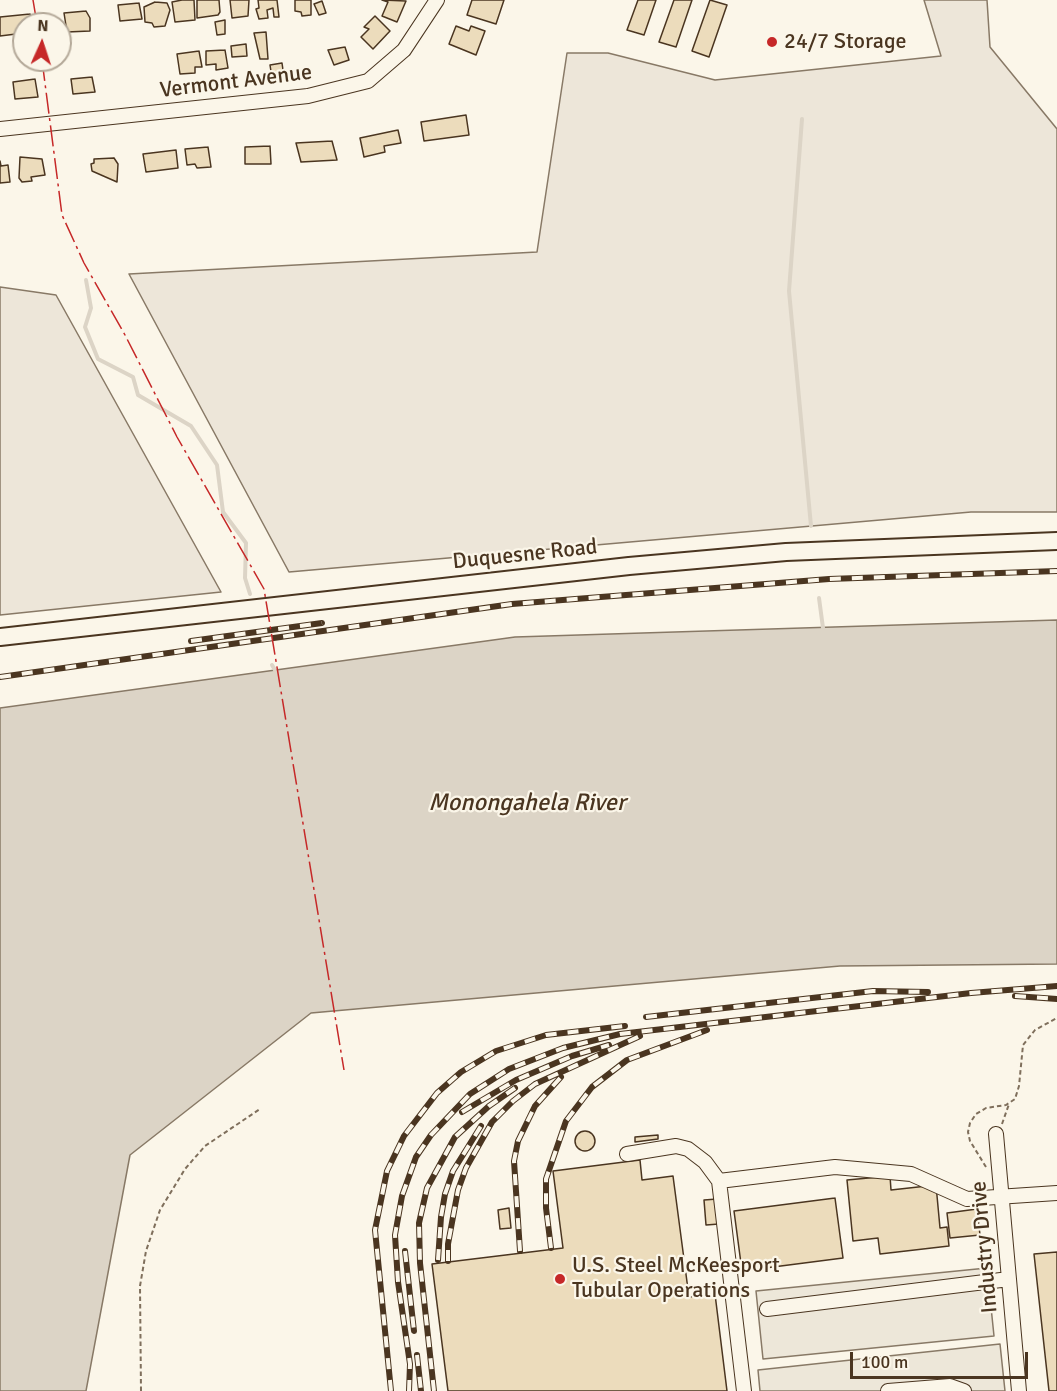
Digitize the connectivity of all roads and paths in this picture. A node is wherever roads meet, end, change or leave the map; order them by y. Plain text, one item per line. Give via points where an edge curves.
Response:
1 (432, 2) edge
2 (0, 129) edge
3 (1057, 541) edge
4 (0, 637) edge
5 (1009, 1103) dead end
6 (260, 1109) dead end
7 (996, 1134) joint
8 (627, 1154) dead end
9 (719, 1181) junction
10 (1057, 1193) edge
11 (1002, 1198) junction
12 (1009, 1279) junction
13 (767, 1309) dead end
14 (141, 1391) edge
15 (744, 1391) edge
16 (888, 1391) edge
17 (964, 1391) edge
18 (1019, 1391) edge

1 - 2 street, Vermont Avenue via 404,50 369,81 308,96
3 - 4 main road, Duquesne Road via 786,552 617,567
5 - 7 path
6 - 14 path via 205,1146 185,1169 160,1210 146,1251 140,1286
7 - 11 street, Industry Drive
8 - 9 street via 676,1146 688,1149 705,1162
9 - 11 street via 835,1167 903,1173 962,1197
9 - 15 street
10 - 11 street
11 - 12 street, Industry Drive
12 - 13 street
12 - 18 street, Industry Drive
16 - 17 street via 950,1386

